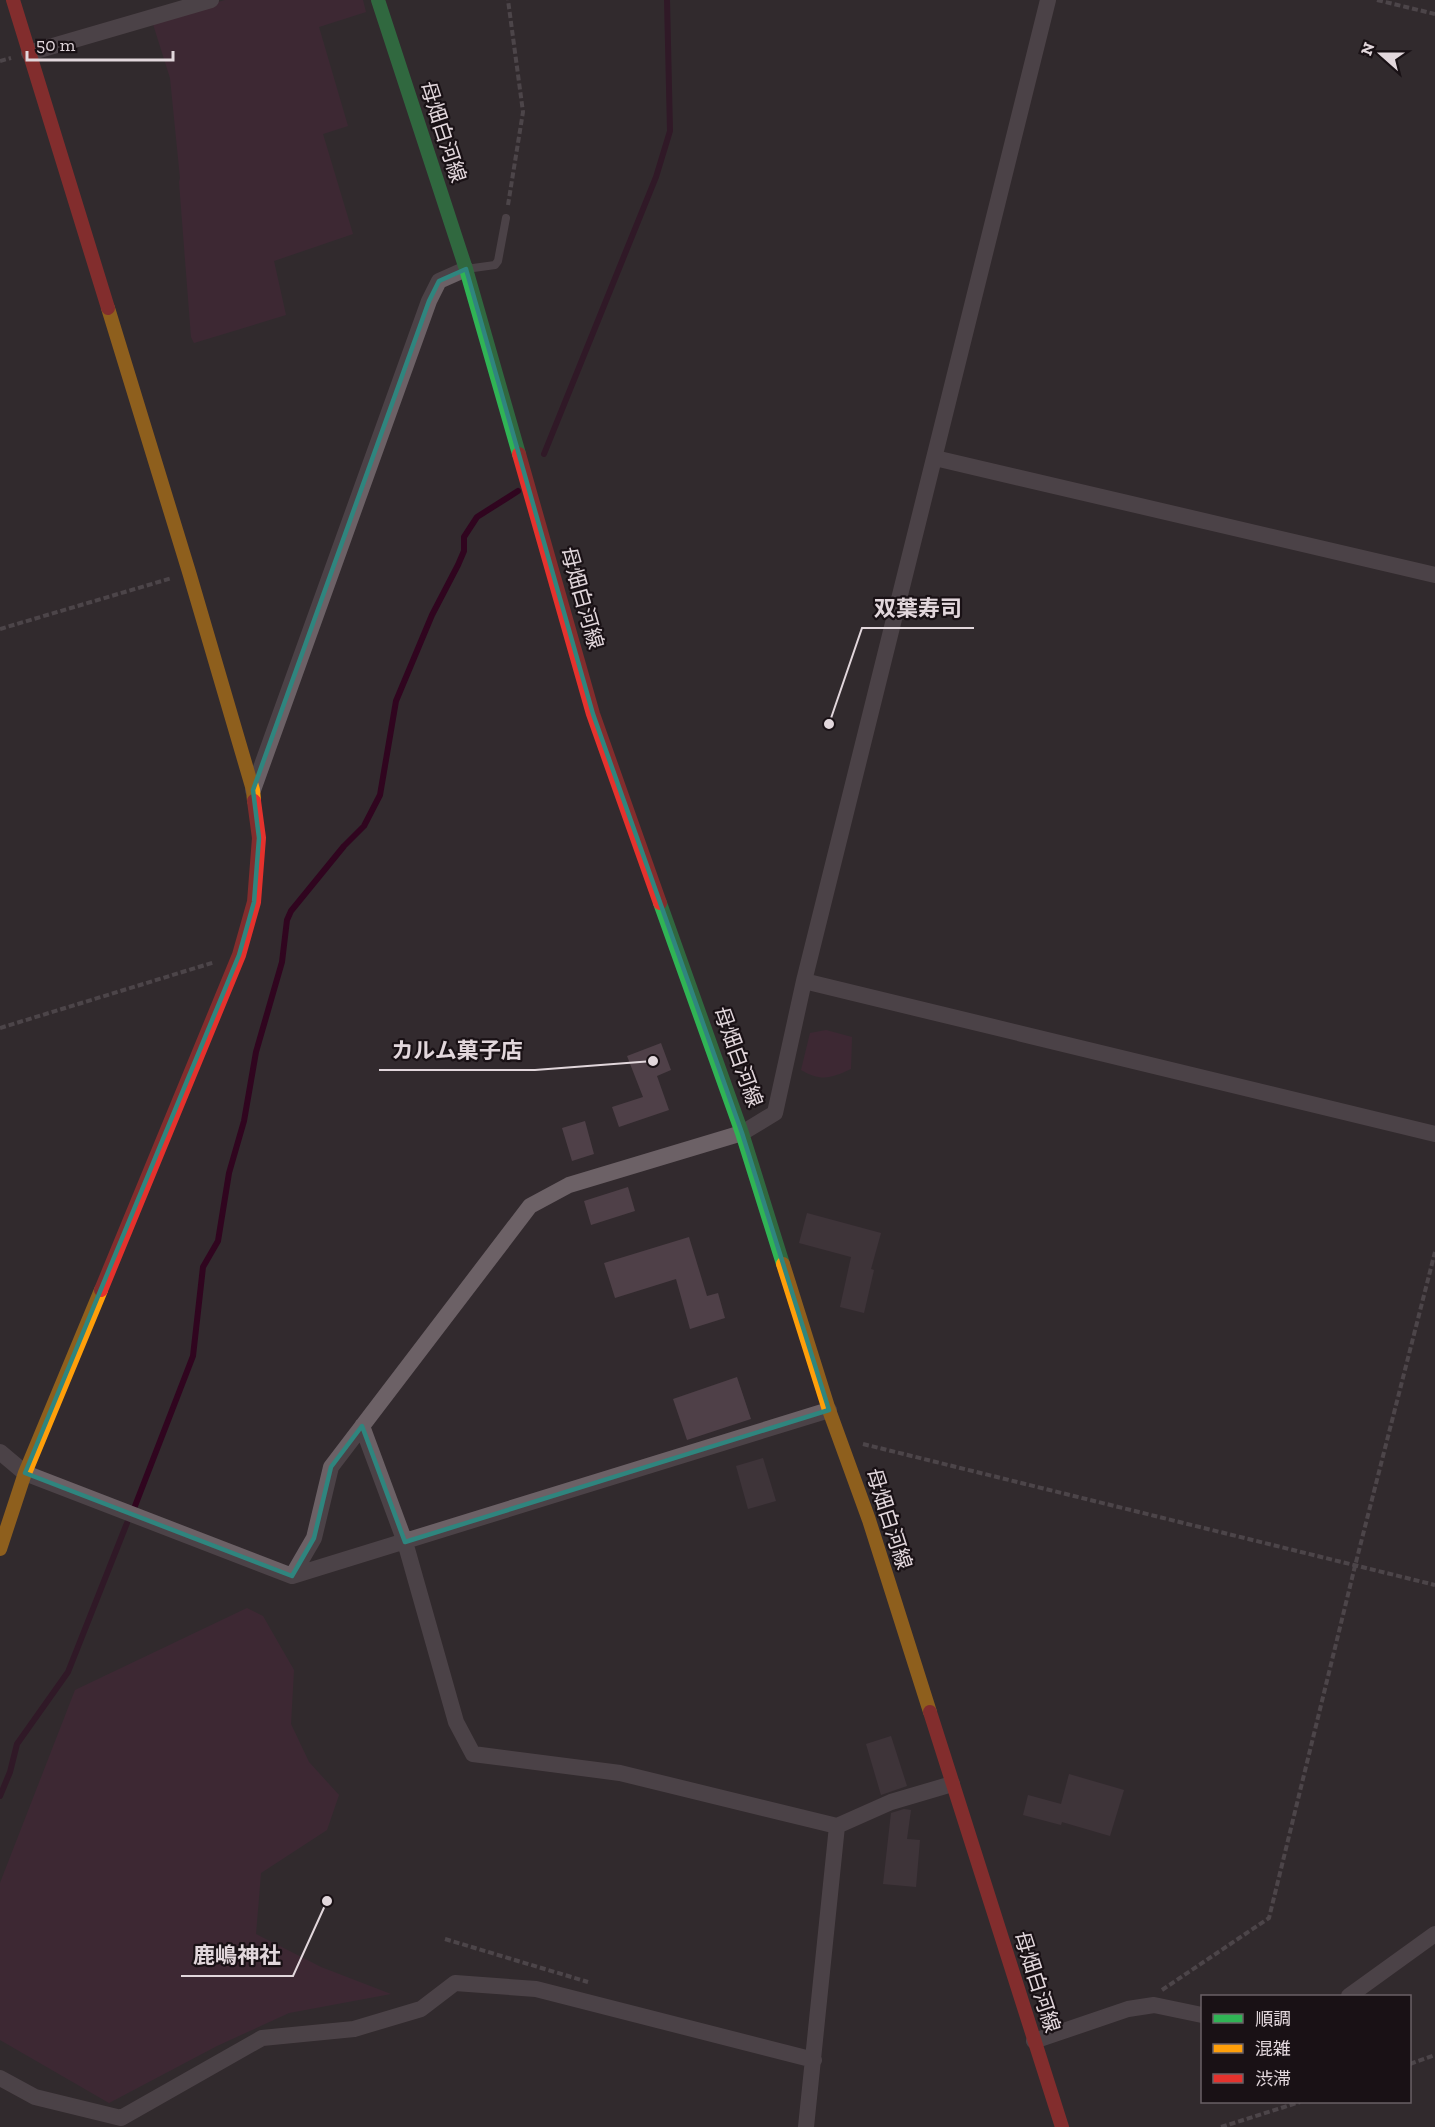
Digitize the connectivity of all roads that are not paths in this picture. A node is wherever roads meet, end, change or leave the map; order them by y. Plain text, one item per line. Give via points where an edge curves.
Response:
1 (13, 0) edge
2 (211, 0) edge
3 (378, 0) edge
4 (1048, 0) edge
5 (29, 53) junction
6 (506, 218) road end
7 (466, 269) junction
8 (935, 458) junction
9 (1435, 574) edge
10 (253, 790) junction
11 (804, 981) junction
12 (742, 1133) junction
13 (1435, 1134) edge
14 (830, 1410) junction
15 (362, 1426) junction
16 (0, 1452) edge
17 (25, 1473) junction
18 (405, 1542) junction
19 (0, 1549) edge
20 (292, 1576) junction
21 (952, 1784) junction
22 (837, 1826) junction
23 (1435, 1934) edge
24 (1350, 1995) edge
25 (1201, 2015) edge
26 (1034, 2041) junction
27 (814, 2060) junction
28 (0, 2078) edge
29 (806, 2127) edge
30 (1062, 2127) edge

1 - 5 main road
2 - 5 street
3 - 7 main road, 母畑白河線
4 - 8 street
5 - 10 main road
6 - 7 lane via 495,265
7 - 10 street via 439,281 429,301
7 - 12 main road, 母畑白河線 via 593,714
8 - 9 street
8 - 11 street
10 - 17 main road via 259,838 254,902 239,955
11 - 12 street via 775,1113
11 - 13 street
12 - 14 main road, 母畑白河線
12 - 15 street via 570,1185 530,1206
14 - 18 street
14 - 21 main road, 母畑白河線
15 - 18 street
15 - 20 street via 331,1467 314,1538
16 - 17 street
17 - 19 main road
17 - 20 street
18 - 20 street
18 - 22 street via 456,1722 473,1754 620,1773
21 - 22 street via 891,1802
21 - 26 main road, 母畑白河線
22 - 27 street
23 - 24 street
25 - 26 street via 1154,2005 1128,2009
26 - 30 main road, 母畑白河線
27 - 28 street via 536,1989 455,1983 421,2008 354,2030 262,2038 121,2118 35,2097
27 - 29 street

